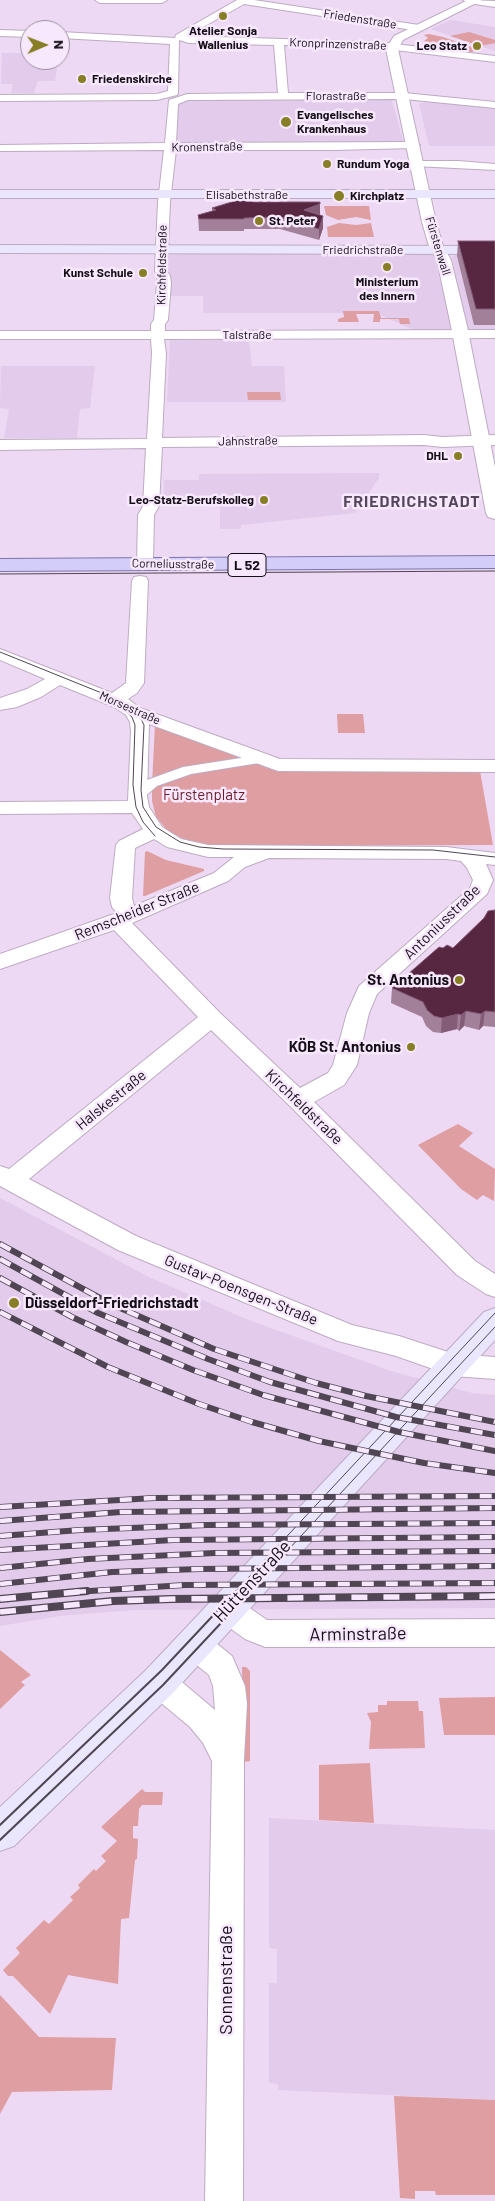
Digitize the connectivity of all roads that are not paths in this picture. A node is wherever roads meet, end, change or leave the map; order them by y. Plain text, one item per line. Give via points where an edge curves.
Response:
1 (100, 0) edge
2 (162, 0) edge
3 (243, 0) edge
4 (473, 0) edge
5 (495, 4) edge
6 (419, 28) junction
7 (0, 33) edge
8 (20, 34) edge
9 (70, 35) edge
10 (177, 39) junction
11 (279, 42) junction
12 (393, 46) junction
13 (495, 59) edge
14 (283, 96) junction
15 (404, 96) junction
16 (0, 98) edge
17 (172, 100) junction
18 (495, 105) edge
19 (414, 145) junction
20 (169, 147) junction
21 (0, 148) edge
22 (418, 164) junction
23 (495, 167) edge
24 (0, 194) edge
25 (166, 194) junction
26 (423, 194) junction
27 (495, 194) edge
28 (0, 249) edge
29 (162, 249) junction
30 (438, 250) junction
31 (495, 250) edge
32 (461, 334) junction
33 (495, 334) edge
34 (0, 335) edge
35 (157, 335) junction
36 (488, 440) edge
37 (153, 443) junction
38 (0, 445) edge
39 (495, 512) edge
40 (495, 562) edge
41 (89, 564) junction
42 (0, 566) edge
43 (144, 566) junction
44 (495, 577) edge
45 (0, 578) edge
46 (67, 580) junction
47 (0, 654) edge
48 (59, 678) junction
49 (114, 700) junction
50 (0, 704) edge
51 (133, 712) junction
52 (260, 760) junction
53 (495, 766) edge
54 (138, 801) junction
55 (0, 808) edge
56 (154, 831) junction
57 (270, 852) junction
58 (467, 855) junction
59 (495, 859) edge
60 (124, 918) junction
61 (0, 962) edge
62 (212, 1018) junction
63 (298, 1100) junction
64 (5, 1178) edge
65 (495, 1287) edge
66 (495, 1320) edge
67 (453, 1365) junction
68 (495, 1368) edge
69 (227, 1609) junction
70 (495, 1633) edge
71 (194, 1644) junction
72 (158, 1682) junction
73 (228, 1759) junction
74 (0, 1833) edge
75 (224, 2201) edge

1 - 2 street
3 - 6 street, Friedenstraße
3 - 10 street
4 - 5 street
4 - 6 street
6 - 12 street via 398,38
7 - 8 street
9 - 10 street, Kronprinzenstraße
10 - 11 street, Kronprinzenstraße
10 - 17 street, Kirchfeldstraße
11 - 12 street, Kronprinzenstraße
11 - 14 street
12 - 13 street, Kronprinzenstraße
12 - 15 street, Fürstenwall
14 - 15 street, Florastraße
14 - 17 street, Florastraße
15 - 18 street, Florastraße
15 - 19 street, Fürstenwall
16 - 17 street, Florastraße
17 - 20 street, Kirchfeldstraße
19 - 20 street, Kronenstraße
19 - 22 street, Fürstenwall
20 - 21 street, Kronenstraße
20 - 25 street, Kirchfeldstraße
22 - 23 street
22 - 26 street, Fürstenwall
24 - 25 main road, Elisabethstraße
25 - 26 main road, Elisabethstraße
25 - 29 street, Kirchfeldstraße
26 - 27 main road, Elisabethstraße
26 - 30 street, Fürstenwall
28 - 29 main road, Friedrichstraße
29 - 30 main road, Friedrichstraße
29 - 35 street, Kirchfeldstraße via 164,283
30 - 31 main road, Friedrichstraße
30 - 32 street, Fürstenwall via 444,260
32 - 33 street, Talstraße
32 - 35 street, Talstraße
32 - 36 street, Fürstenwall
34 - 35 street, Talstraße
35 - 37 street, Kirchfeldstraße via 159,353
36 - 37 street, Jahnstraße
36 - 39 street, Fürstenwall
37 - 38 street, Jahnstraße
37 - 43 street, Kirchfeldstraße via 151,506 146,515
40 - 43 main road, Corneliusstraße / L 52
41 - 42 main road, Corneliusstraße / L 52
41 - 43 main road, Corneliusstraße / L 52
41 - 46 main road, L 52 via 97,569 96,575 75,576
43 - 44 main road, Corneliusstraße / L 52 via 242,577
43 - 46 main road, Corneliusstraße / L 52
43 - 49 street, Kirchfeldstraße via 135,683
45 - 46 main road, Corneliusstraße / L 52
47 - 48 street, Morsestraße
48 - 49 street, Morsestraße
48 - 50 street via 34,693
49 - 51 street, Morsestraße
51 - 52 street, Morsestraße
51 - 54 street via 140,731
52 - 53 street via 290,766
52 - 54 street via 188,770 152,783
54 - 55 street
54 - 56 street
56 - 57 street via 174,843 191,848
56 - 60 street, Kirchfeldstraße via 126,844 121,898
57 - 58 street
57 - 60 street, Remscheider Straße via 238,863 221,878
58 - 59 street
58 - 63 street, Antoniusstraße via 483,880 480,890 367,991 345,1065 336,1080
60 - 61 street, Remscheider Straße
60 - 62 street, Kirchfeldstraße
62 - 63 street, Kirchfeldstraße
62 - 64 street, Halskestraße
63 - 65 street, Kirchfeldstraße via 466,1268
64 - 67 street, Gustav-Poensgen-Straße via 127,1243 265,1301 347,1334 399,1346
66 - 67 main road, Hüttenstraße
67 - 68 street, Gustav-Poensgen-Straße
67 - 69 main road, Hüttenstraße
69 - 70 street, Arminstraße via 265,1633
69 - 71 main road, Hüttenstraße
71 - 72 main road, Hüttenstraße
71 - 73 street, Sonnenstraße via 221,1666 229,1686 231,1729
72 - 73 street, Sonnenstraße via 201,1717
72 - 74 main road, Hüttenstraße
73 - 75 street, Sonnenstraße

